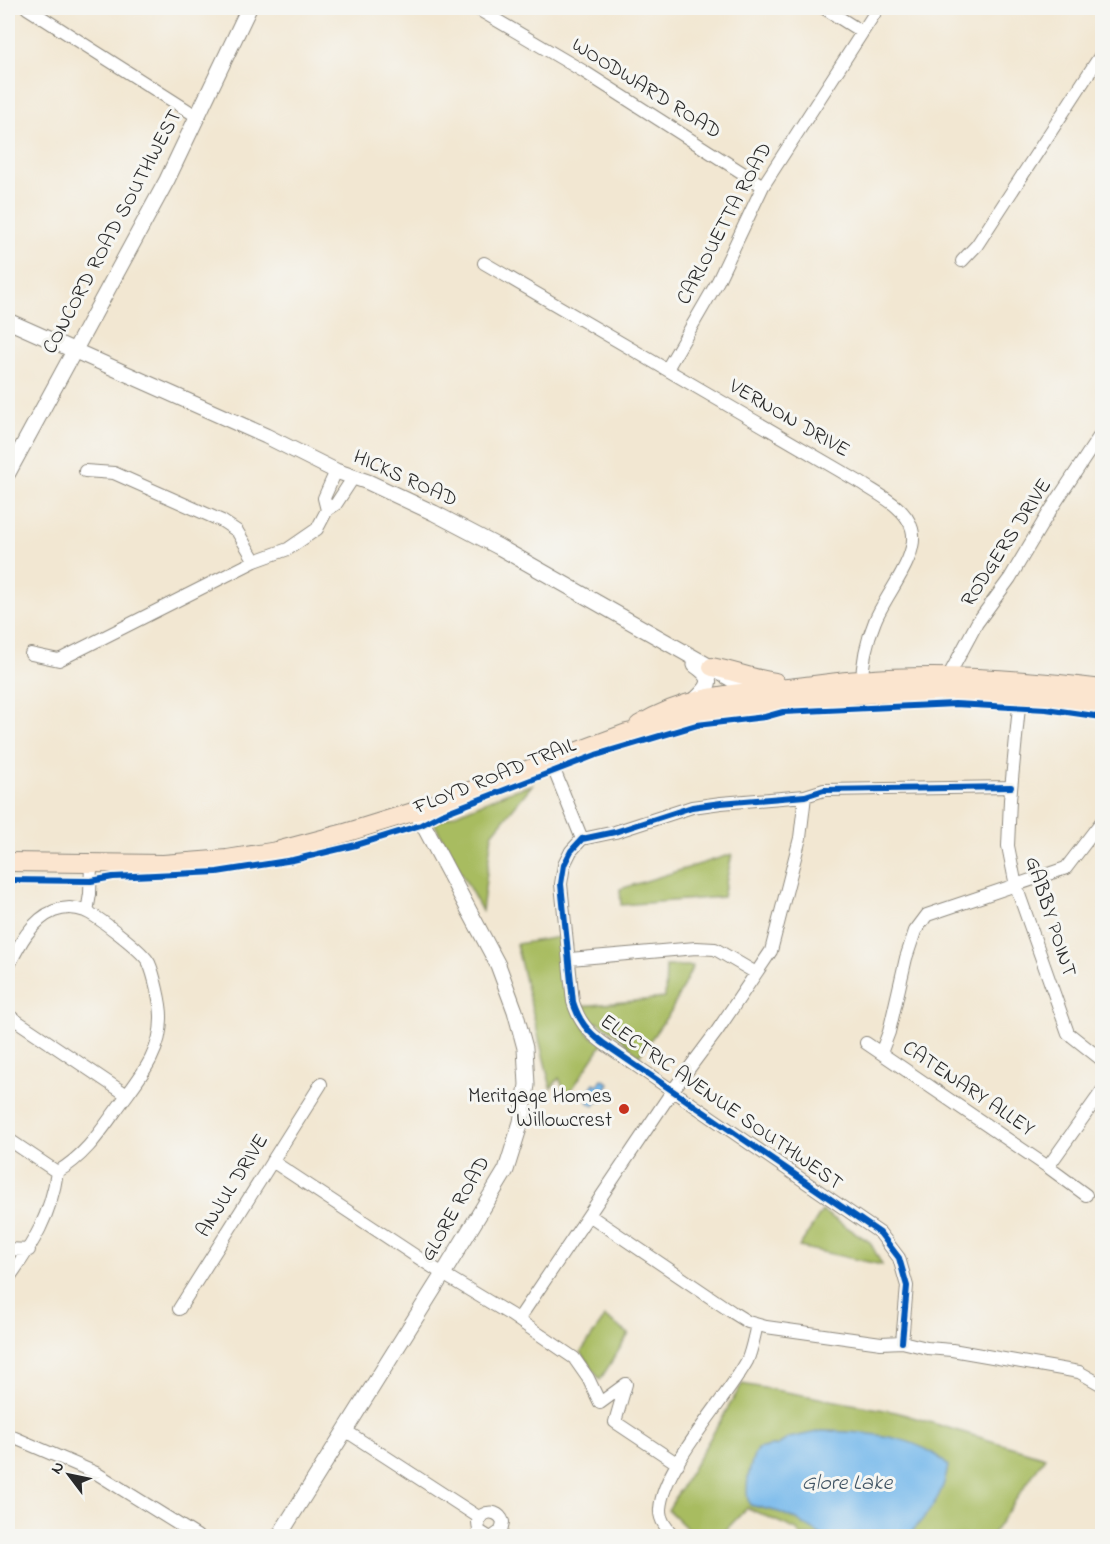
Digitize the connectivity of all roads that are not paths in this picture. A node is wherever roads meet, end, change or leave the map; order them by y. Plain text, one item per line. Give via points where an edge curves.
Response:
1 (27, 8) edge
2 (249, 8) edge
3 (824, 8) edge
4 (878, 8) edge
5 (480, 9) edge
6 (862, 32) junction
7 (1102, 53) edge
8 (198, 117) junction
9 (763, 186) junction
10 (962, 261) dead end
11 (484, 263) dead end
12 (8, 321) edge
13 (73, 351) junction
14 (667, 369) junction
15 (1102, 432) edge
16 (84, 471) dead end
17 (336, 471) junction
18 (8, 473) edge
19 (352, 478) junction
20 (327, 510) junction
21 (255, 561) junction
22 (675, 648) junction
23 (31, 654) dead end
24 (712, 667) junction
25 (948, 677) junction
26 (816, 684) junction
27 (862, 687) junction
28 (1102, 689) edge
29 (752, 691) junction
30 (1020, 696) junction
31 (695, 700) junction
32 (771, 702) junction
33 (1102, 704) edge
34 (627, 733) junction
35 (550, 760) junction
36 (1011, 787) junction
37 (805, 796) junction
38 (416, 811) junction
39 (1102, 821) edge
40 (582, 839) junction
41 (8, 862) edge
42 (91, 864) junction
43 (1016, 886) junction
44 (87, 912) junction
45 (570, 959) junction
46 (8, 967) edge
47 (756, 973) junction
48 (8, 1015) edge
49 (866, 1043) dead end
50 (881, 1053) junction
51 (1102, 1060) edge
52 (321, 1084) dead end
53 (673, 1090) junction
54 (1102, 1091) edge
55 (127, 1095) junction
56 (8, 1139) edge
57 (272, 1161) junction
58 (1048, 1167) junction
59 (57, 1172) junction
60 (1086, 1195) dead end
61 (589, 1215) junction
62 (8, 1249) edge
63 (29, 1250) junction
64 (443, 1274) junction
65 (8, 1279) edge
66 (179, 1309) dead end
67 (518, 1320) junction
68 (757, 1324) junction
69 (902, 1342) junction
70 (1102, 1385) edge
71 (346, 1431) junction
72 (8, 1435) edge
73 (678, 1464) junction
74 (480, 1518) junction
75 (198, 1536) edge
76 (279, 1536) edge
77 (487, 1536) edge
78 (494, 1536) edge
79 (674, 1536) edge

1 - 8 street
2 - 8 street, CONCORD ROAD SOUTHWEST
3 - 6 street
4 - 6 street, CARLOUETTA ROAD
5 - 9 street, WOODWARD ROAD
6 - 9 street, CARLOUETTA ROAD
7 - 10 street via 977,245
8 - 13 street, CONCORD ROAD SOUTHWEST
9 - 14 street, CARLOUETTA ROAD via 718,281
11 - 14 street, VERNON DRIVE
12 - 13 street, HICKS ROAD
13 - 17 street, HICKS ROAD
13 - 18 street, CONCORD ROAD SOUTHWEST
14 - 27 street, VERNON DRIVE via 861,483 898,507 912,527 914,544 874,622
15 - 25 street, RODGERS DRIVE via 977,623
16 - 21 street via 114,472 222,521 237,531
17 - 19 street, HICKS ROAD
17 - 20 street via 324,498
19 - 20 street via 336,504
19 - 22 street, HICKS ROAD via 467,530
20 - 21 street via 317,529 304,539
21 - 23 street via 58,660
22 - 24 street, HICKS ROAD
22 - 31 street via 706,673 709,680 708,687
24 - 26 main road via 760,680
24 - 29 street, HICKS ROAD
25 - 27 main road
25 - 28 main road
26 - 27 main road
26 - 29 main road
27 - 30 main road
27 - 32 main road
29 - 31 main road
29 - 32 street, HICKS ROAD
30 - 33 main road
30 - 36 street, GABBY POINT
31 - 34 main road via 660,712
32 - 34 main road
34 - 35 main road
35 - 38 main road
35 - 40 street
36 - 37 street via 824,790
36 - 43 street, GABBY POINT via 1008,846
37 - 40 street via 700,806
37 - 47 street via 800,838 771,951
38 - 42 main road via 256,855 163,864
38 - 64 street, GLORE ROAD via 498,965 525,1048 527,1085 521,1122 506,1170
39 - 43 street via 1066,868
40 - 45 street, ELECTRIC AVENUE SOUTHWEST via 564,865 561,885
41 - 42 main road
42 - 44 street
43 - 50 street via 927,915 915,931
43 - 51 street, GABBY POINT via 1068,1033
44 - 46 street via 71,908 53,911 38,921
44 - 55 street via 148,962 161,1016 152,1061
45 - 47 street via 715,949
45 - 53 street, ELECTRIC AVENUE SOUTHWEST via 573,1002 584,1028
47 - 53 street
48 - 55 street
49 - 50 street, CATENARY ALLEY
50 - 58 street, CATENARY ALLEY
52 - 57 street, ANJUL DRIVE
53 - 61 street
53 - 69 street, ELECTRIC AVENUE SOUTHWEST via 880,1233 899,1258 907,1286
54 - 58 street
55 - 59 street via 91,1145
56 - 59 street
57 - 64 street
57 - 66 street, ANJUL DRIVE
58 - 60 street
59 - 63 street via 48,1214
61 - 67 street
61 - 68 street via 732,1312
62 - 63 street
63 - 65 street
64 - 67 street
64 - 71 street, GLORE ROAD
67 - 73 street via 574,1359 600,1403 626,1384 615,1422
68 - 69 street via 881,1343
68 - 73 street via 748,1359
69 - 70 street via 1079,1372
71 - 74 street
71 - 76 street, GLORE ROAD
72 - 75 street via 96,1473
73 - 79 street via 660,1510 662,1521
74 - 77 street via 479,1531
74 - 78 street via 486,1512 495,1512 502,1518 503,1527

